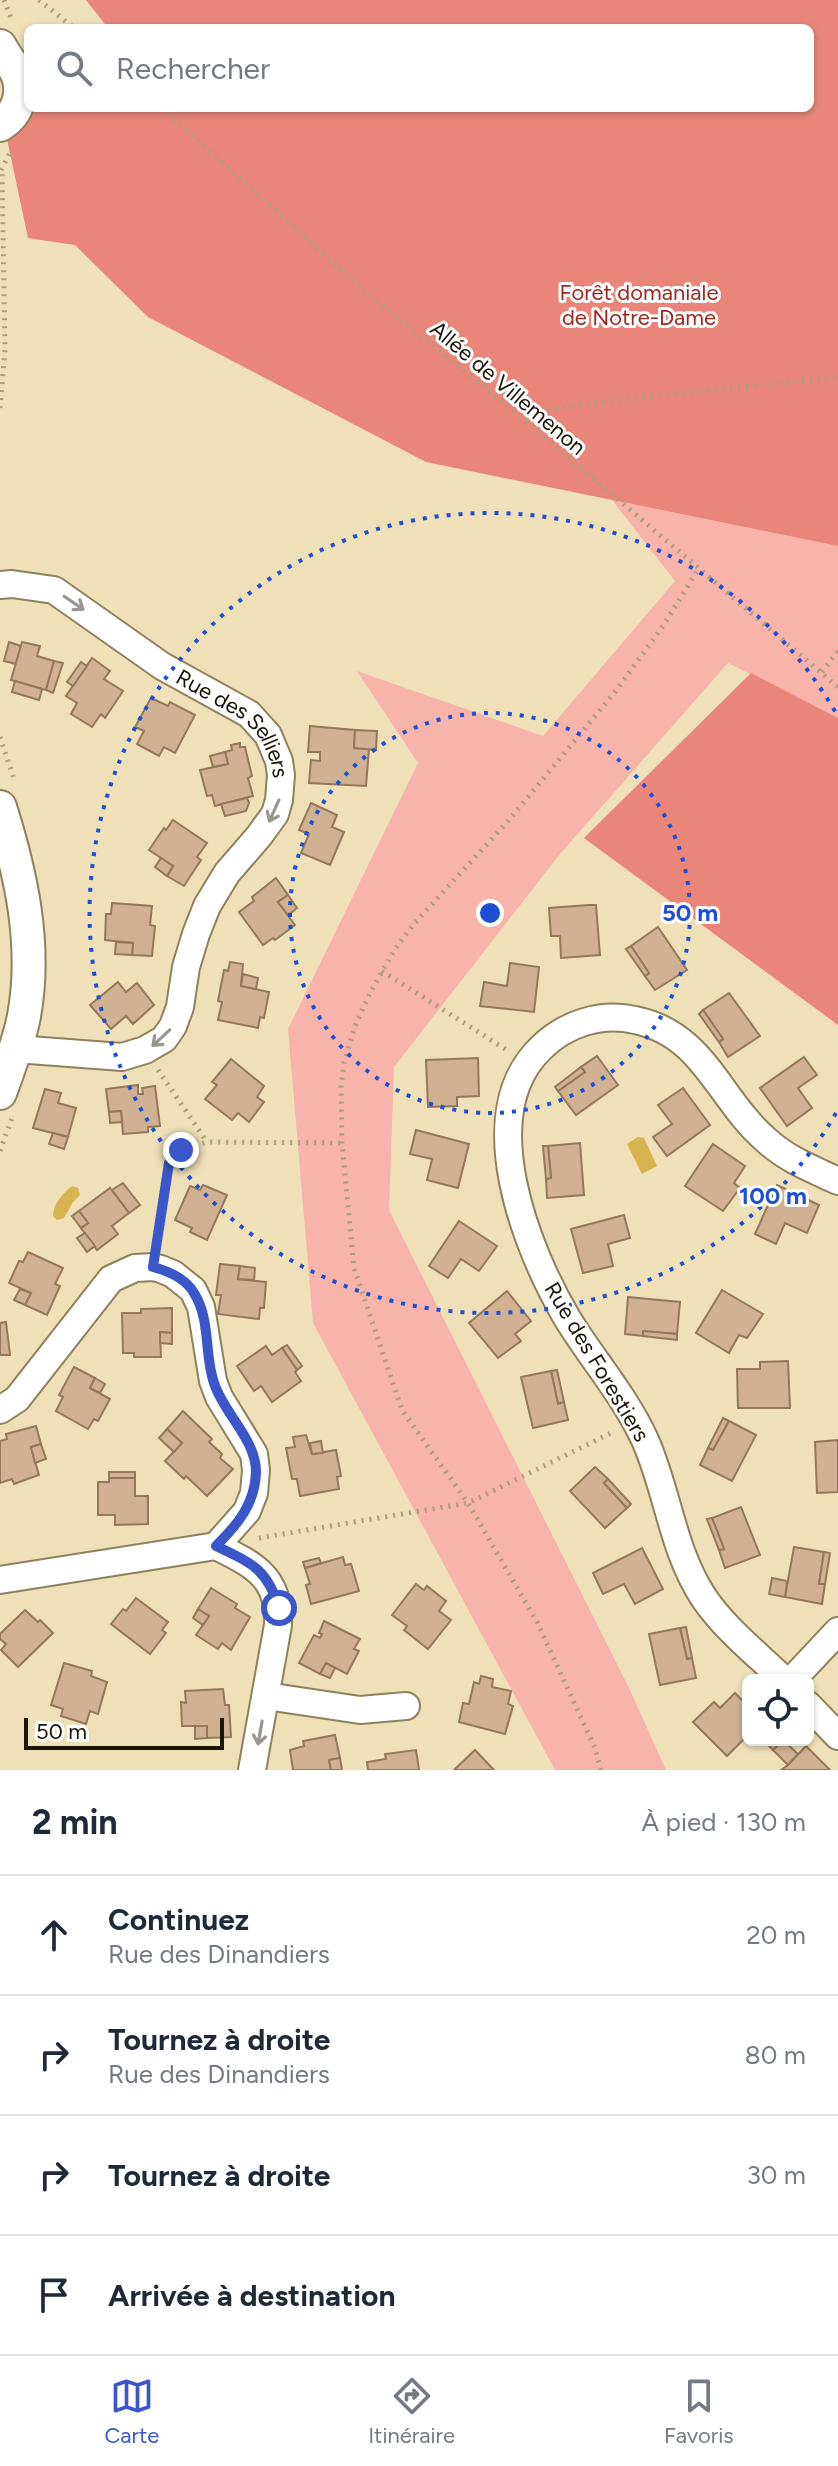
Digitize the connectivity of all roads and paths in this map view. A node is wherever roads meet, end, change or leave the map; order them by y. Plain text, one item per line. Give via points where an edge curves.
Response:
1 (39, 0) edge
2 (69, 24) edge
3 (2, 53) edge
4 (166, 112) edge
5 (0, 125) edge
6 (2, 170) dead end
7 (838, 377) edge
8 (0, 408) edge
9 (526, 421) junction
10 (699, 568) junction
11 (0, 585) edge
12 (838, 651) edge
13 (822, 672) junction
14 (828, 678) junction
15 (838, 680) edge
16 (838, 687) edge
17 (0, 807) edge
18 (382, 971) junction
19 (16, 1049) junction
20 (145, 1050) junction
21 (528, 1063) junction
22 (0, 1093) edge
23 (207, 1142) junction
24 (342, 1143) junction
25 (838, 1181) edge
26 (153, 1267) junction
27 (0, 1410) edge
28 (636, 1421) junction
29 (468, 1503) junction
30 (216, 1546) junction
31 (0, 1580) edge
32 (838, 1631) edge
33 (778, 1674) edge
34 (798, 1674) edge
35 (266, 1696) junction
36 (406, 1706) dead end
37 (814, 1711) edge
38 (838, 1736) edge
39 (252, 1770) edge
40 (601, 1770) edge

1 - 2 path
3 - 5 street via 14,67 21,95 16,110
4 - 9 path, Allée de Villemenon via 368,294
6 - 8 path via 5,350
7 - 9 path via 590,403 548,410
9 - 10 path, Allée de Villemenon
10 - 13 path, Allée de Villemenon
10 - 18 path via 615,692 413,925
11 -> 20 street, Rue des Selliers via 54,590 162,666 249,714 268,735 279,761 275,814 207,906 173,1026 164,1039
12 - 13 path
13 - 14 path, Allée de Villemenon
14 - 15 path
14 - 16 path, Allée de Villemenon
17 - 19 street via 19,876 29,949
18 - 21 path
18 - 24 path via 344,1063
19 - 20 street via 122,1057
19 - 22 street
20 - 23 path
21 - 25 street, Rue des Forestiers via 550,1038 588,1020 633,1019 654,1025 690,1047 764,1138 797,1162
21 - 28 street, Rue des Forestiers via 511,1104 509,1129 509,1161 526,1230 567,1317
23 - 24 path
23 - 26 path via 181,1150 169,1163
24 - 29 path via 354,1268 402,1410
26 - 27 street via 111,1279 17,1399
26 - 30 street via 193,1290 205,1324 213,1381 254,1454 254,1493 247,1511
28 - 29 path
28 - 33 street, Rue des Forestiers via 690,1575 721,1619
29 - 30 path
29 - 40 path via 537,1622
30 - 31 street
30 - 35 street via 250,1563 272,1587 279,1608
32 - 34 street
35 - 36 street via 360,1710
35 -> 39 street
37 - 38 street

